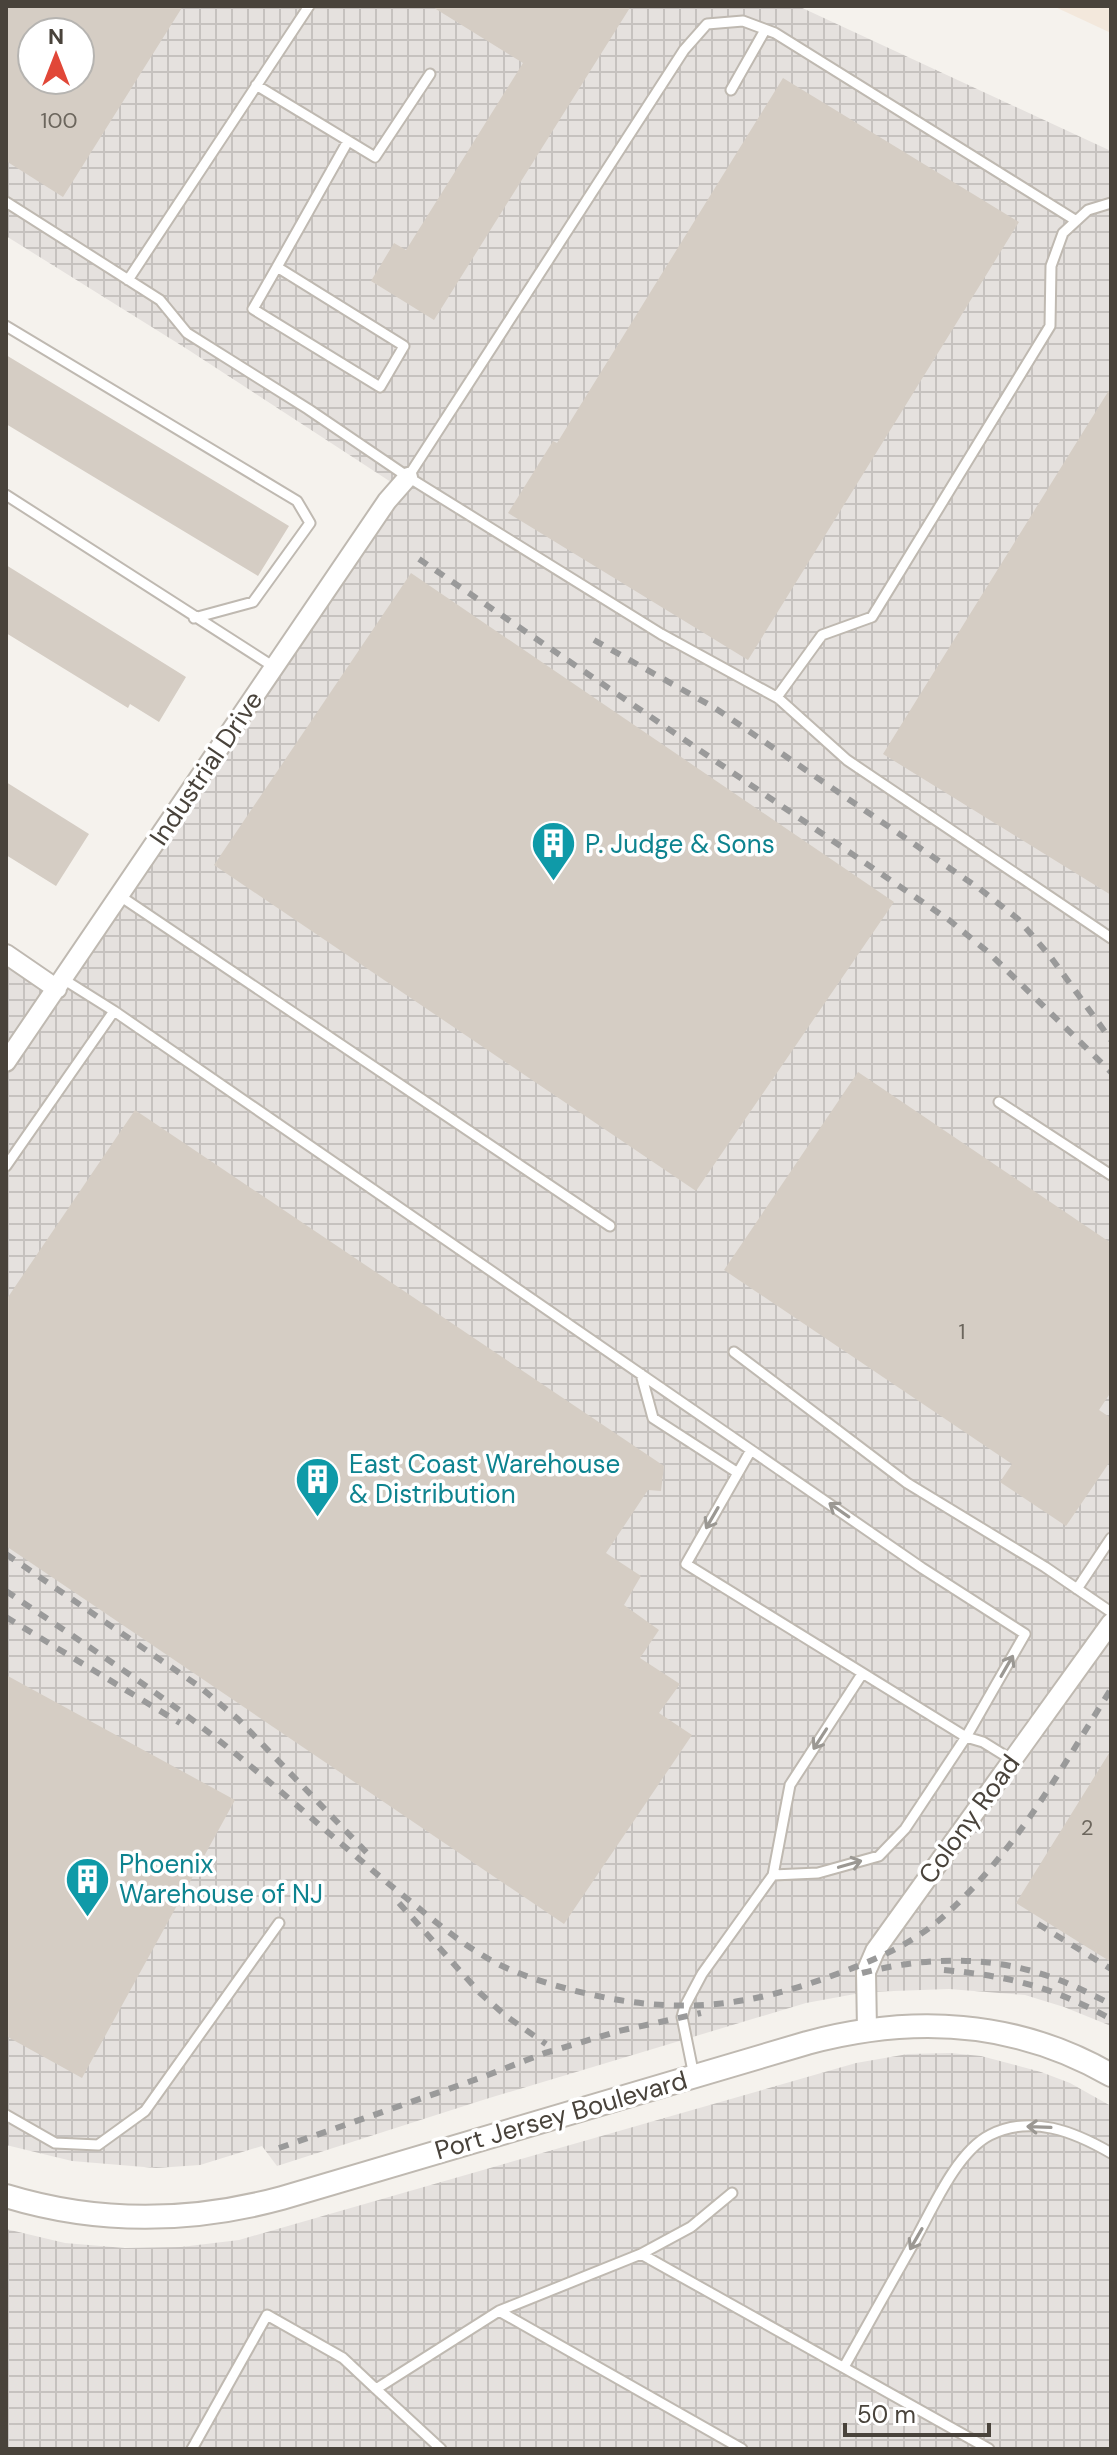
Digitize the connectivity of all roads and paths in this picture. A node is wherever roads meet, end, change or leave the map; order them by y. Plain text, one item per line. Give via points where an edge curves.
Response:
1 (309, 6) edge
2 (765, 30) junction
3 (430, 74) dead end
4 (256, 85) junction
5 (731, 90) dead end
6 (348, 141) junction
7 (6, 202) edge
8 (1111, 203) edge
9 (1075, 220) junction
10 (277, 267) junction
11 (128, 280) junction
12 (6, 326) edge
13 (408, 477) junction
14 (6, 495) edge
15 (194, 618) junction
16 (274, 667) junction
17 (777, 697) junction
18 (120, 896) junction
19 (1111, 938) edge
20 (6, 954) edge
21 (60, 984) junction
22 (114, 1011) junction
23 (6, 1062) edge
24 (999, 1102) dead end
25 (6, 1166) edge
26 (1111, 1175) edge
27 (610, 1226) dead end
28 (734, 1352) dead end
29 (641, 1374) junction
30 (751, 1450) junction
31 (738, 1473) junction
32 (1111, 1538) edge
33 (1077, 1589) junction
34 (1111, 1612) edge
35 (1111, 1623) edge
36 (862, 1674) junction
37 (966, 1737) junction
38 (1012, 1760) junction
39 (773, 1875) junction
40 (279, 1923) dead end
41 (867, 2030) junction
42 (1111, 2075) edge
43 (694, 2076) junction
44 (6, 2115) edge
45 (1111, 2153) edge
46 (732, 2193) dead end
47 (6, 2196) edge
48 (641, 2254) junction
49 (499, 2311) junction
50 (844, 2367) junction
51 (376, 2389) junction
52 (192, 2449) edge
53 (441, 2449) edge
54 (742, 2449) edge
55 (989, 2449) edge

1 - 4 lane
2 - 5 lane
2 - 9 lane
2 - 13 lane via 743,21 707,24 684,50
3 - 6 lane via 375,157
4 - 6 lane
4 - 11 lane
6 - 10 lane
7 - 11 lane
8 - 9 lane
9 - 17 lane via 1063,233 1051,266 1050,326 872,617 822,635
10 - 10 lane via 404,346 380,387 253,309
11 - 13 lane via 160,300 187,333
12 - 15 lane via 297,501 310,523 253,602
13 - 16 street, Industrial Drive
13 - 17 lane via 661,634
14 - 15 lane
15 - 16 lane
16 - 18 street, Industrial Drive
17 - 19 lane via 847,760
18 - 21 street, Industrial Drive
18 - 27 lane
20 - 21 street
21 - 22 lane
21 - 23 street, Industrial Drive
22 - 25 lane
22 - 29 lane
24 - 26 lane
28 - 33 lane via 907,1483
29 - 30 lane
29 - 31 lane via 653,1418
30 - 31 lane
37 -> 30 lane via 1025,1634
31 -> 36 lane via 686,1564
32 - 33 lane
33 - 34 lane
35 - 38 street, Colony Road
36 - 37 lane
36 -> 39 lane via 790,1785
37 - 38 lane
39 -> 37 lane via 818,1873 879,1856 905,1829
38 - 41 street, Colony Road via 869,1962
39 - 43 lane via 685,2006 682,2017
40 - 44 lane via 145,2111 110,2137 98,2145 55,2143
41 - 42 street, Port Jersey Boulevard via 929,2025 1013,2034 1060,2049
41 - 43 street, Port Jersey Boulevard
43 - 47 street, Port Jersey Boulevard via 224,2211 112,2217
45 -> 50 lane via 1073,2133 1043,2126 1002,2130 979,2142 955,2172
46 - 48 lane via 691,2227
48 - 49 lane
48 - 50 lane
49 - 51 lane
49 - 54 lane
50 - 55 lane
51 - 52 lane via 343,2358 267,2315
51 - 53 lane

